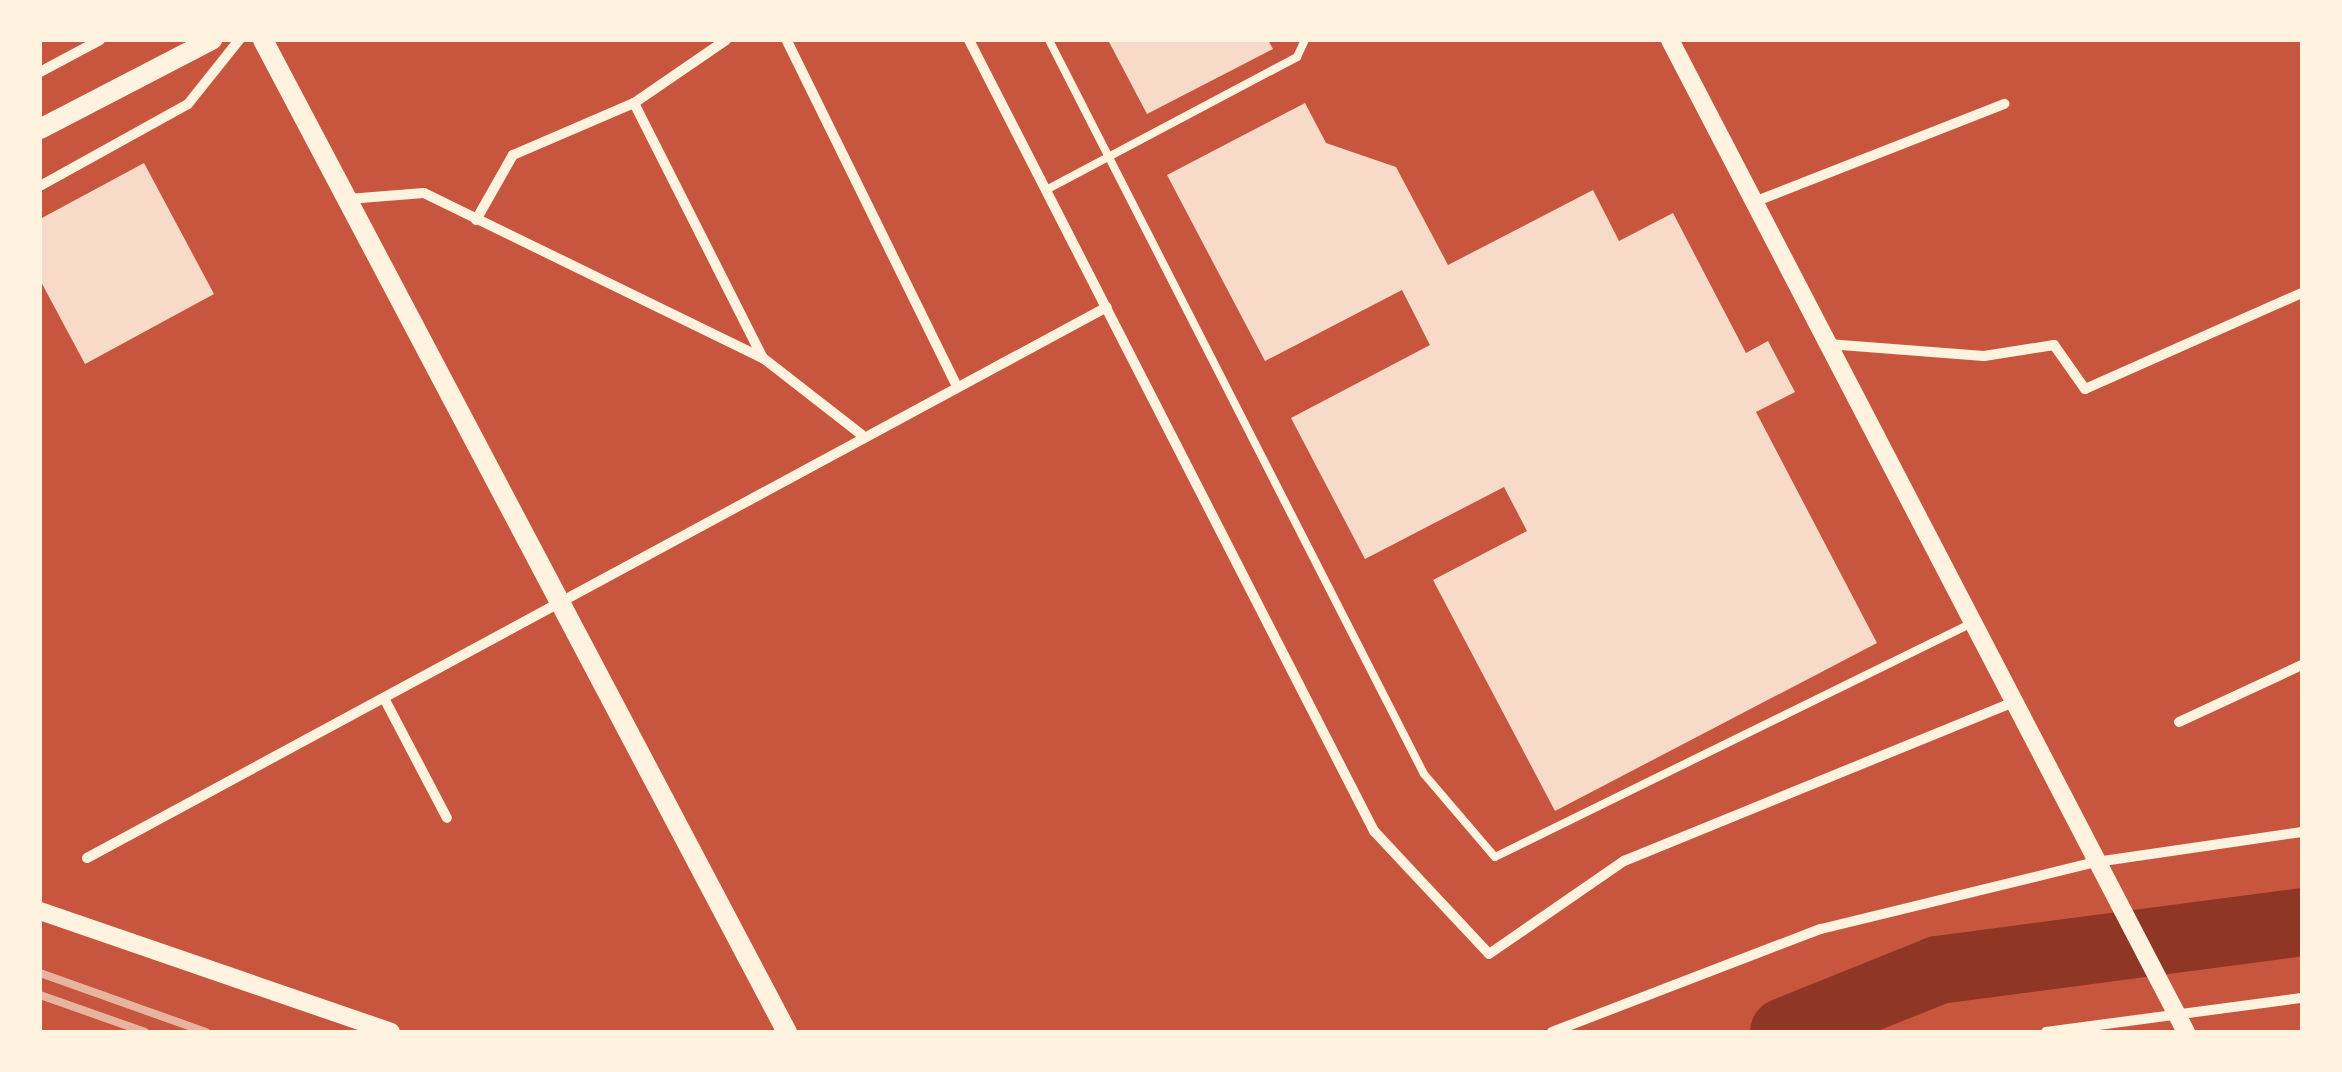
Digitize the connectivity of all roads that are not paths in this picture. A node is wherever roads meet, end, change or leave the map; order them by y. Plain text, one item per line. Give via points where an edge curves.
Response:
1 (100, 40) edge
2 (212, 40) edge
3 (238, 40) edge
4 (264, 40) edge
5 (726, 40) edge
6 (787, 40) edge
7 (969, 40) edge
8 (1049, 40) edge
9 (1304, 40) edge
10 (1670, 40) edge
11 (40, 72) edge
12 (634, 103) junction
13 (2004, 104) dead end
14 (40, 129) edge
15 (1109, 156) junction
16 (40, 186) edge
17 (1046, 190) junction
18 (347, 199) junction
19 (1754, 202) junction
20 (476, 220) junction
21 (2302, 293) edge
22 (1107, 307) junction
23 (1827, 344) junction
24 (764, 358) junction
25 (955, 382) junction
26 (862, 436) junction
27 (557, 601) junction
28 (1972, 623) junction
29 (2302, 665) edge
30 (385, 700) junction
31 (2012, 702) junction
32 (2179, 722) dead end
33 (447, 818) dead end
34 (2302, 832) edge
35 (87, 858) dead end
36 (2096, 862) junction
37 (40, 911) edge
38 (2302, 998) edge
39 (2182, 1024) edge
40 (391, 1032) edge
41 (787, 1032) edge
42 (1552, 1032) edge
43 (2046, 1032) edge

1 - 11 street
2 - 14 main road
3 - 16 street via 188,104
4 - 18 main road
5 - 12 street
6 - 25 street
7 - 17 street
8 - 15 lane
9 - 15 lane via 1298,57
10 - 19 street
12 - 20 street via 514,155
12 - 24 street
13 - 19 street
15 - 17 lane
15 - 28 lane via 1424,774 1495,857
17 - 22 street
18 - 20 street via 424,194
18 - 27 main road
19 - 23 street
20 - 24 street
21 - 23 street via 2085,389 2054,345 1984,356
22 - 25 street
22 - 31 street via 1374,831 1488,954 1624,861
23 - 28 street
24 - 26 street
25 - 26 street
26 - 27 street
27 - 30 street
27 - 41 main road
28 - 31 street
29 - 32 street
30 - 33 street
30 - 35 street
31 - 36 street
34 - 36 street
36 - 39 street
36 - 42 street via 1822,930
37 - 40 street
38 - 39 street
39 - 43 street

